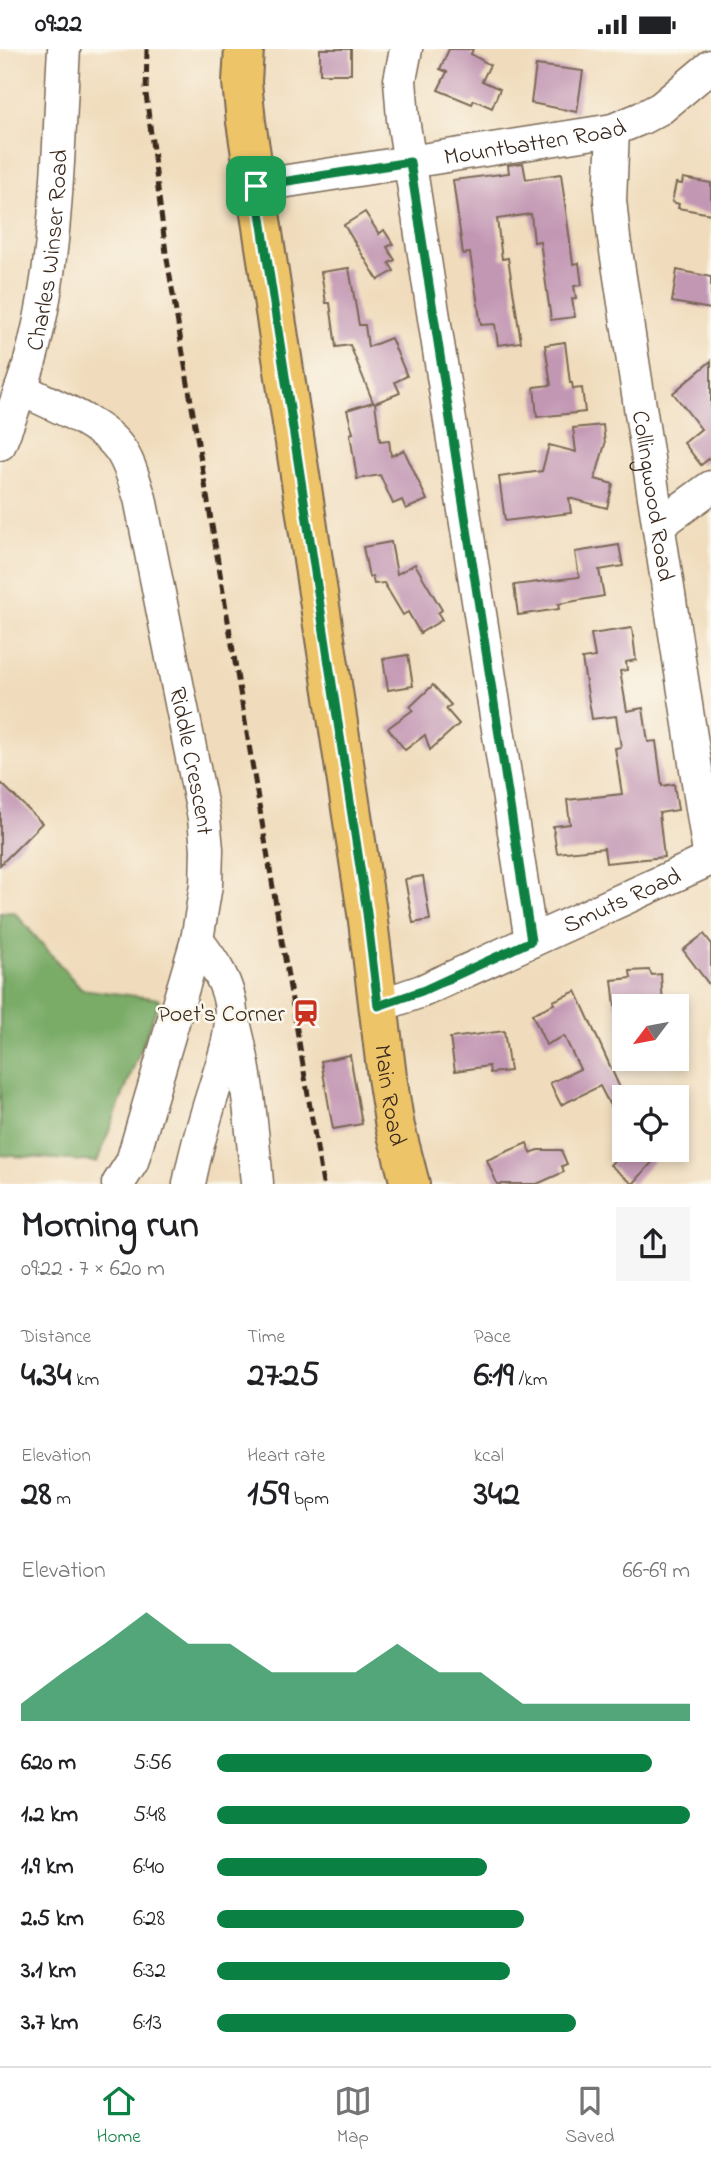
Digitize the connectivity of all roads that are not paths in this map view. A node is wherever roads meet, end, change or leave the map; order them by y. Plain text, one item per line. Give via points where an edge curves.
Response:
1 (64, 49) edge
2 (244, 49) edge
3 (406, 49) edge
4 (711, 66) edge
5 (613, 130) junction
6 (410, 162) junction
7 (256, 186) junction
8 (20, 389) junction
9 (0, 444) edge
10 (711, 487) edge
11 (659, 525) junction
12 (710, 859) edge
13 (197, 940) junction
14 (531, 941) junction
15 (378, 1006) junction
16 (231, 1011) junction
17 (118, 1184) edge
18 (189, 1184) edge
19 (257, 1184) edge
20 (410, 1184) edge

1 - 8 street, Charles Winser Road via 50,262 35,344
2 - 7 main road, Main Road via 242,82
3 - 6 street via 400,80
4 - 5 street, Mountbatten Road via 661,108
5 - 6 street, Mountbatten Road
5 - 11 street, Collingwood Road via 610,200 614,239
6 - 7 street, Mountbatten Road
6 - 14 street
7 - 15 main road, Main Road
8 - 9 street, Charles Winser Road
8 - 13 street, Riddle Crescent via 103,432 128,463 140,498 204,818 206,885
10 - 11 street
11 - 12 street, Collingwood Road
12 - 14 street, Smuts Road
13 - 16 street via 215,963
13 - 17 street, Riddle Crescent via 132,1162
14 - 15 street, Smuts Road
15 - 20 main road, Main Road via 395,1127
16 - 18 street via 223,1059
16 - 19 street via 249,1098

